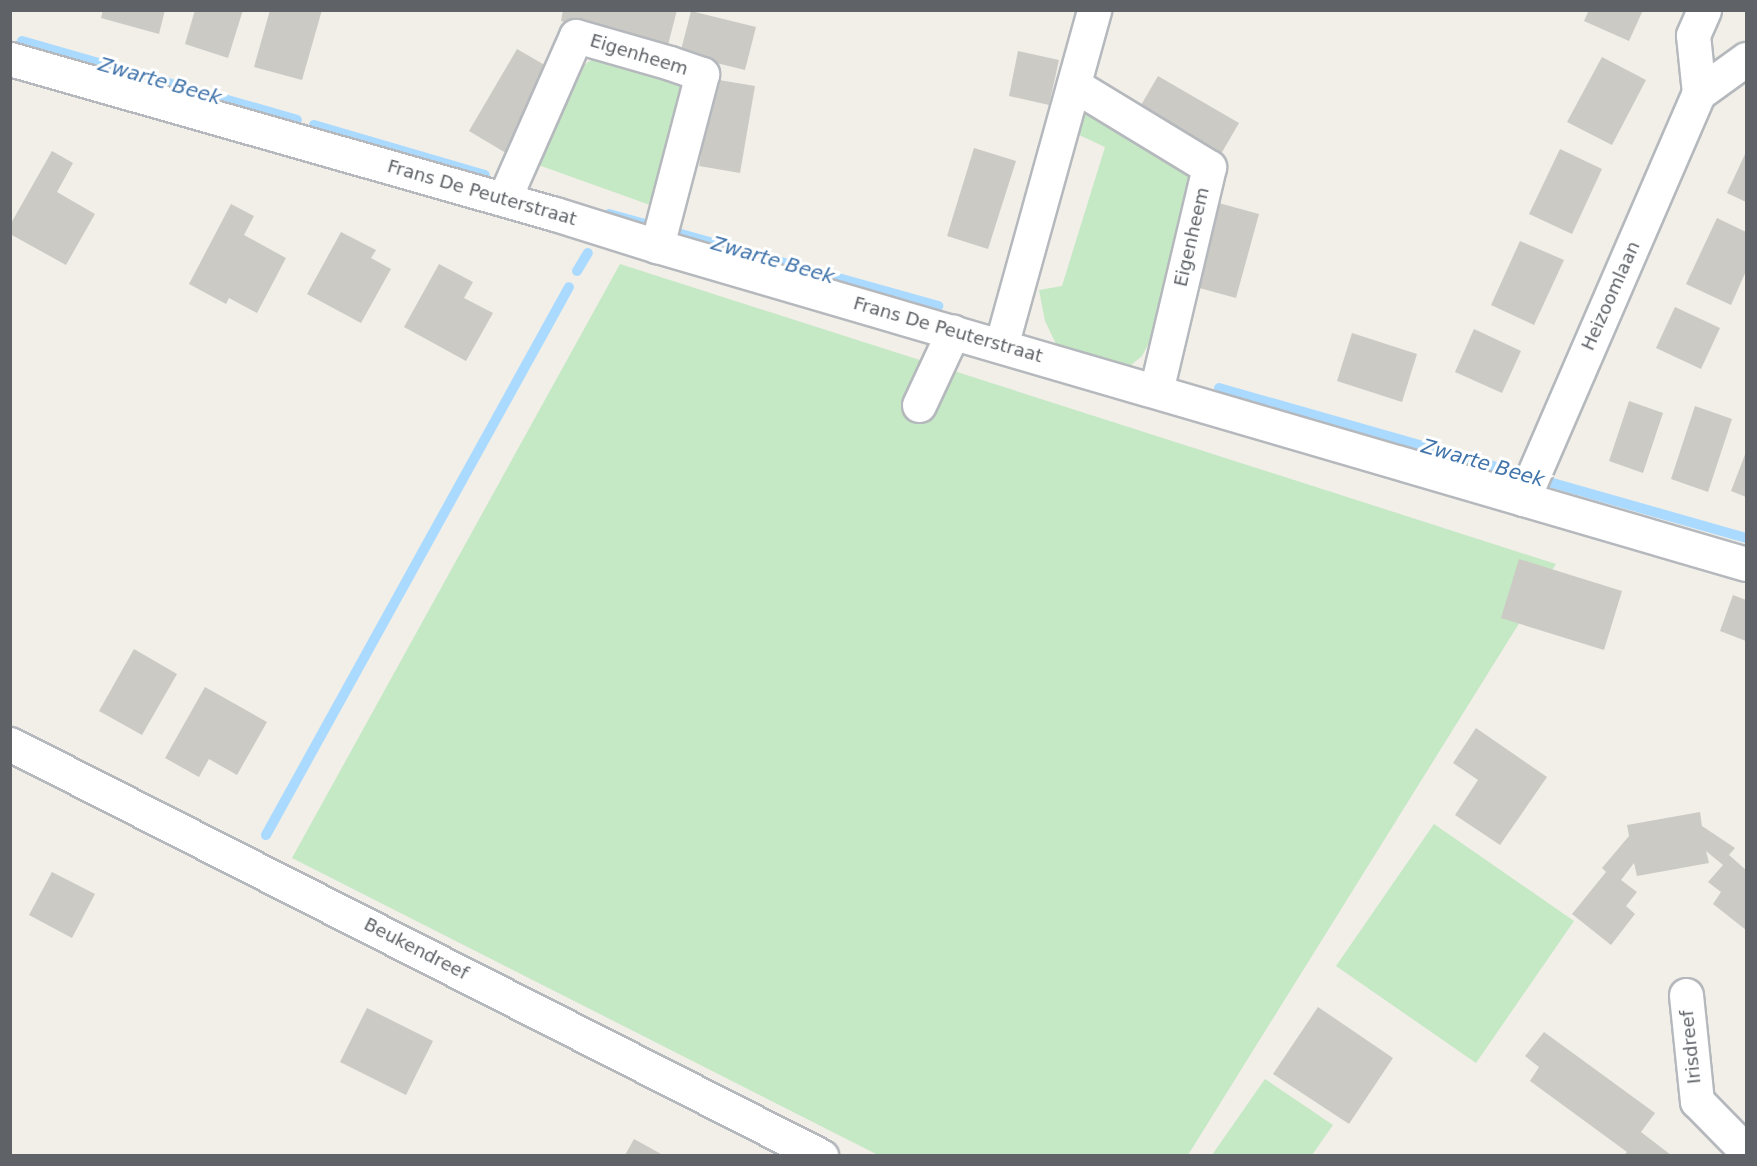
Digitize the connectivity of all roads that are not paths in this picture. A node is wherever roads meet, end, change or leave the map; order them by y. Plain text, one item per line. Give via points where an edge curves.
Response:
1 (1094, 10) edge
2 (1704, 10) edge
3 (10, 59) edge
4 (1746, 59) edge
5 (1074, 85) junction
6 (1699, 93) junction
7 (504, 199) junction
8 (657, 246) junction
9 (953, 332) junction
10 (1001, 346) junction
11 (1156, 391) junction
12 (919, 405) dead end
13 (1523, 499) junction
14 (1746, 564) edge
15 (10, 744) edge
16 (1686, 995) dead end
17 (1746, 1150) edge
18 (821, 1155) edge

1 - 5 street
2 - 6 street, Heizoomlaan via 1693,35
3 - 7 street, Frans De Peuterstraat
4 - 6 street
5 - 10 street
5 - 11 street, Eigenheem via 1209,167
6 - 13 street, Heizoomlaan
7 - 8 street, Frans De Peuterstraat
7 - 8 street, Eigenheem via 576,36 670,63 702,74
8 - 9 street, Frans De Peuterstraat
9 - 10 street, Frans De Peuterstraat
9 - 12 street
10 - 11 street, Frans De Peuterstraat
11 - 13 street, Frans De Peuterstraat
13 - 14 street, Frans De Peuterstraat
15 - 18 street, Beukendreef
16 - 17 street, Irisdreef via 1697,1101

